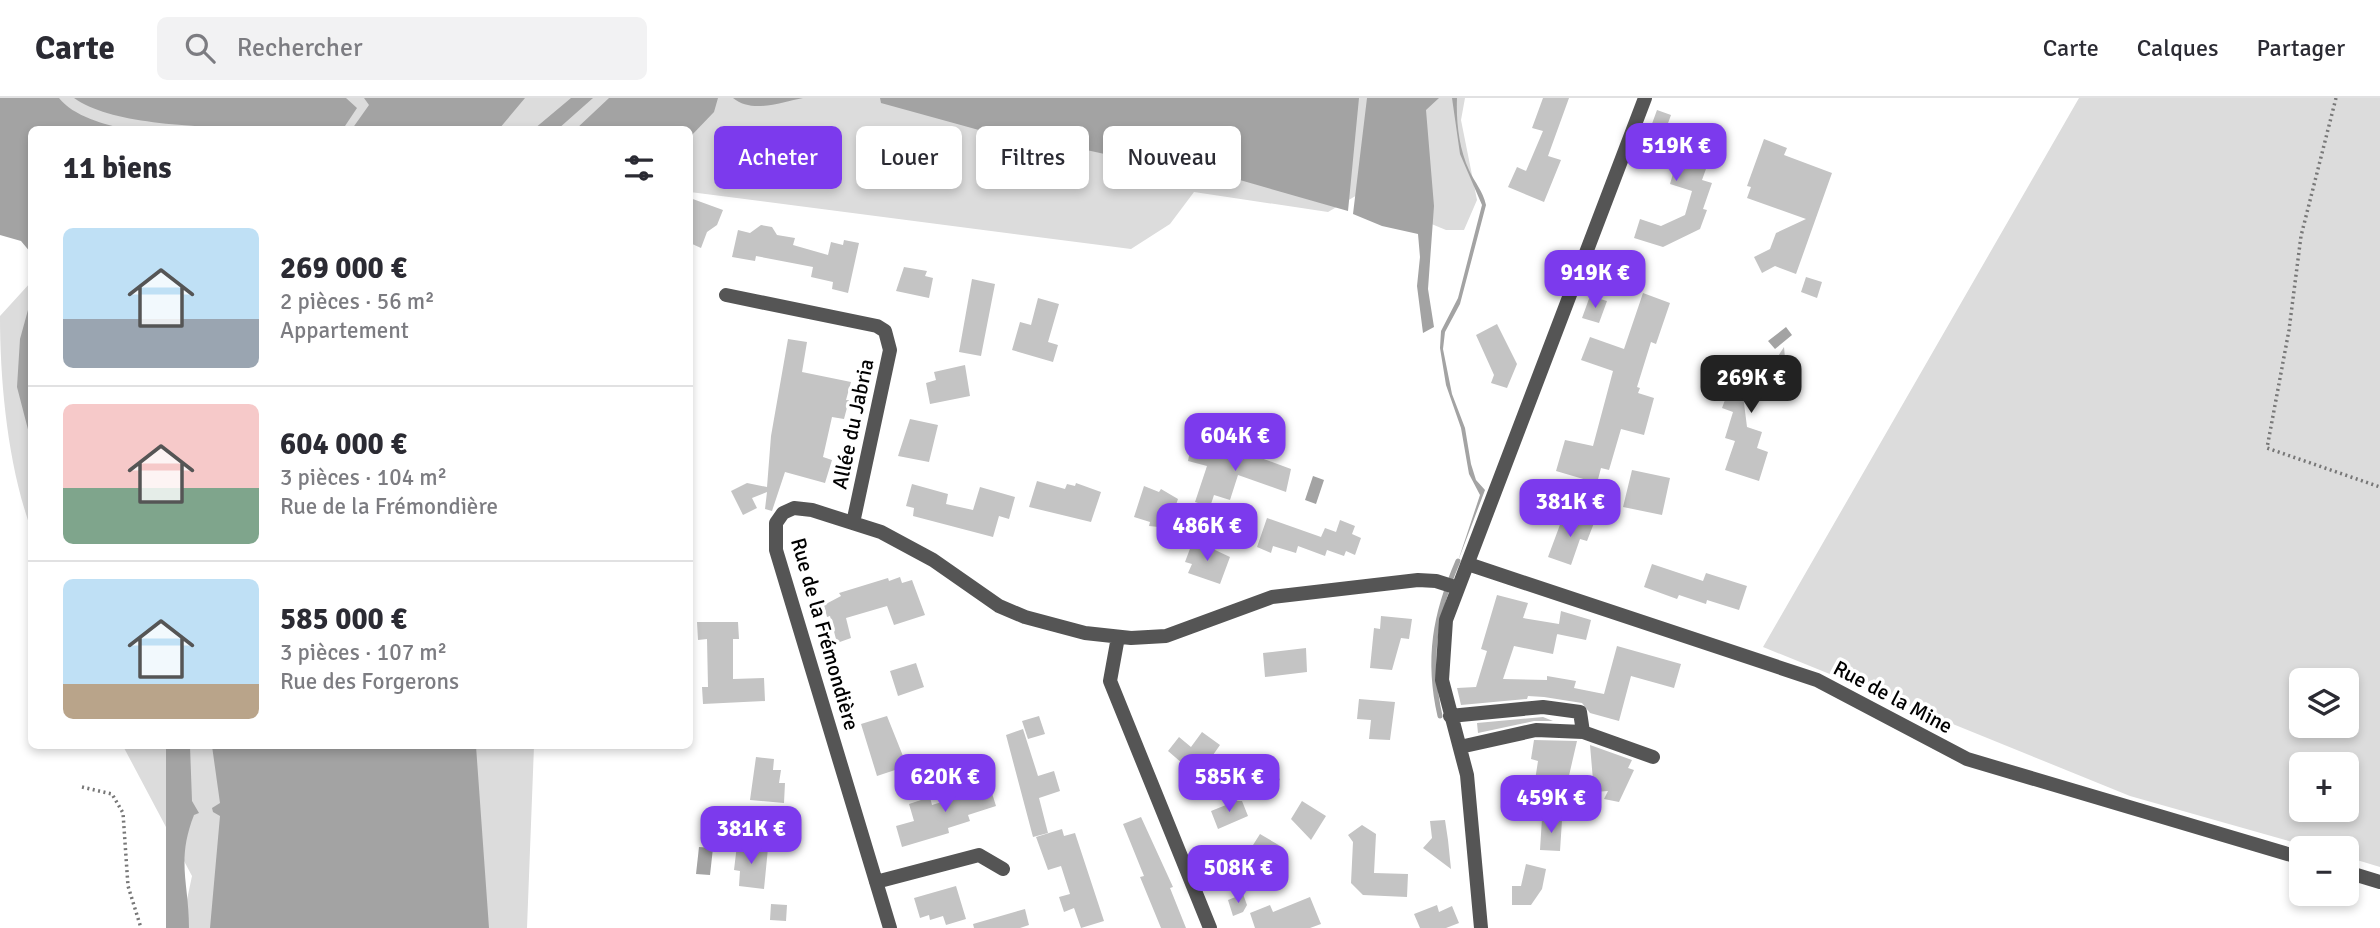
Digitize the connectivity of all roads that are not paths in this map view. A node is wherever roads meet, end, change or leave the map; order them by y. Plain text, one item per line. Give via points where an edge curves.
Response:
1 (1645, 98) edge
2 (726, 295) dead end
3 (853, 523) junction
4 (1468, 564) junction
5 (1449, 585) junction
6 (1118, 637) junction
7 (1450, 716) junction
8 (1583, 733) junction
9 (1460, 747) junction
10 (1653, 757) dead end
11 (2289, 854) edge
12 (1003, 869) dead end
13 (2359, 876) edge
14 (876, 882) junction
15 (2380, 882) edge
16 (890, 928) edge
17 (1210, 928) edge
18 (1480, 928) edge

1 - 4 street
2 - 3 street, Allée du Jabria via 877,326 890,338
3 - 6 street, Rue de la Frémondière via 881,532 933,560 999,606 1052,625
3 - 14 street, Rue de la Frémondière via 794,508 776,523 774,537
4 - 5 street
4 - 11 street, Rue de la Mine via 1817,680 1967,759
5 - 6 street, Rue de la Frémondière via 1418,580 1272,597 1166,636
5 - 7 street via 1442,680
6 - 17 street via 1110,681
7 - 8 street via 1543,707 1580,712
7 - 9 street
8 - 9 street via 1536,730
8 - 10 street
9 - 18 street via 1472,812
12 - 14 street via 979,856
13 - 15 street
14 - 16 street, Rue de la Frémondière

